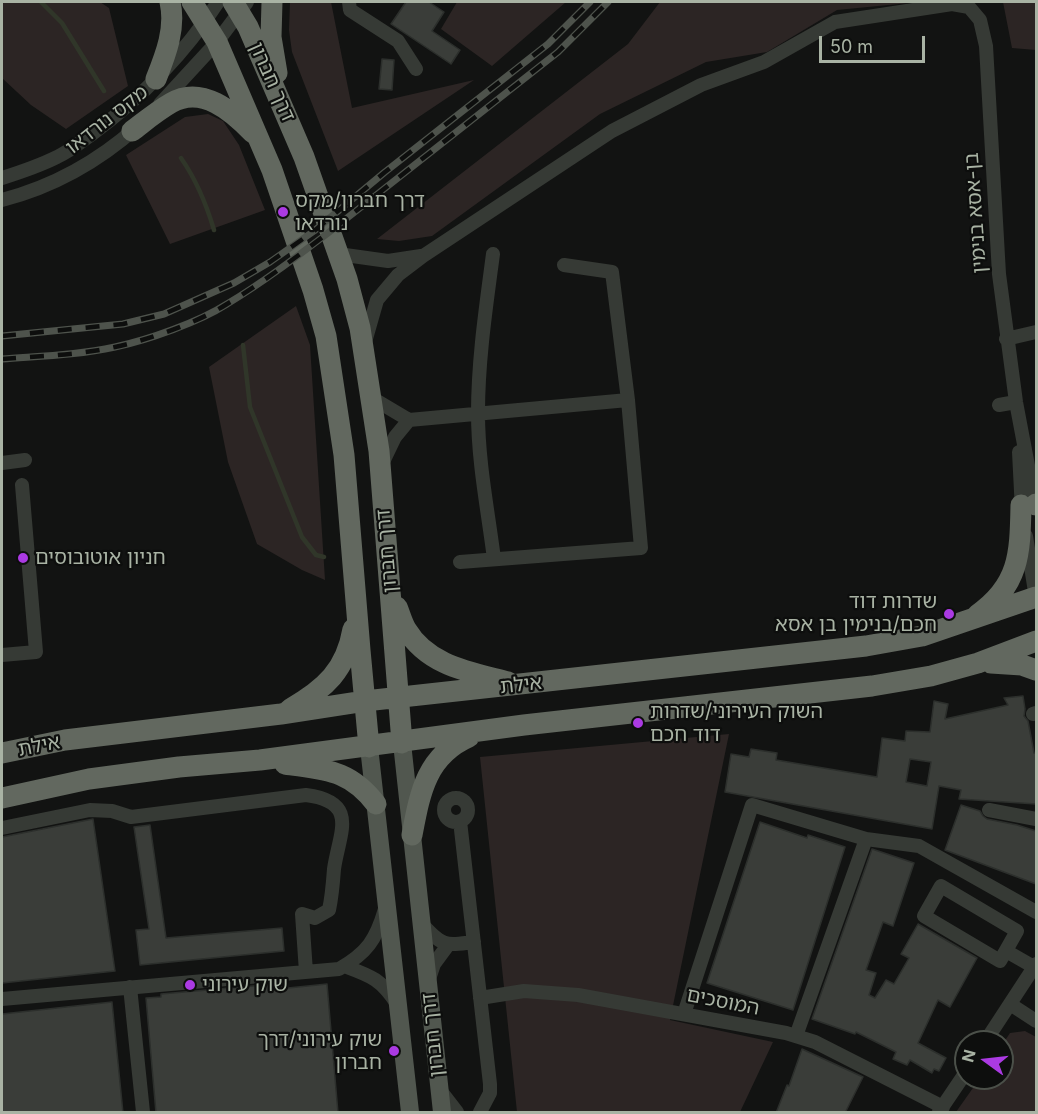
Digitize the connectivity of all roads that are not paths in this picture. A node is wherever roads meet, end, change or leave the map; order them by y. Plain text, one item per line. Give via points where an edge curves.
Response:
1 (170, 2) edge
2 (192, 2) edge
3 (218, 2) edge
4 (272, 2) edge
5 (349, 2) edge
6 (240, 5) edge
7 (205, 22) junction
8 (217, 42) junction
9 (416, 69) dead end
10 (156, 79) junction
11 (282, 103) junction
12 (132, 131) junction
13 (259, 140) junction
14 (2, 178) edge
15 (2, 200) edge
16 (338, 254) junction
17 (493, 254) dead end
18 (423, 256) junction
19 (564, 265) dead end
20 (1036, 332) edge
21 (1006, 339) junction
22 (363, 348) junction
23 (372, 398) junction
24 (628, 400) junction
25 (1016, 402) junction
26 (999, 405) dead end
27 (478, 414) junction
28 (409, 420) junction
29 (25, 460) dead end
30 (2, 463) edge
31 (380, 467) junction
32 (22, 485) dead end
33 (1032, 506) edge
34 (494, 559) junction
35 (460, 562) dead end
36 (390, 586) junction
37 (1036, 598) edge
38 (357, 611) junction
39 (967, 622) junction
40 (1036, 641) edge
41 (2, 655) edge
42 (978, 663) junction
43 (1036, 670) edge
44 (520, 685) junction
45 (398, 698) junction
46 (365, 701) junction
47 (281, 714) junction
48 (494, 730) junction
49 (402, 743) junction
50 (369, 747) junction
51 (2, 753) edge
52 (261, 760) junction
53 (2, 798) edge
54 (376, 804) junction
55 (989, 810) dead end
56 (1036, 819) edge
57 (460, 821) dead end
58 (2, 828) edge
59 (412, 835) junction
60 (866, 839) junction
61 (387, 902) junction
62 (1036, 912) edge
63 (422, 923) junction
64 (474, 942) junction
65 (448, 945) junction
66 (1006, 951) junction
67 (1035, 965) edge
68 (344, 966) junction
69 (306, 972) junction
70 (1024, 983) junction
71 (428, 984) junction
72 (130, 987) junction
73 (1036, 990) edge
74 (480, 998) junction
75 (2, 999) edge
76 (1010, 1004) junction
77 (398, 1006) junction
78 (684, 1014) junction
79 (1036, 1021) edge
80 (993, 1030) edge
81 (796, 1036) junction
82 (439, 1089) junction
83 (954, 1090) edge
84 (941, 1110) edge
85 (143, 1113) edge
86 (410, 1113) edge
87 (442, 1113) edge
88 (457, 1113) edge
89 (480, 1113) edge

1 - 10 highway via 170,34
2 - 7 highway, דרך חברון
3 - 7 street
4 - 11 highway via 271,37
5 - 9 street via 350,10 398,41
6 - 8 street, דרך חברון
6 - 11 highway, דרך חברון
7 - 8 highway, דרך חברון
7 - 10 street, מקס נורדאו
8 - 12 street, מקס נורדאו
8 - 13 highway, דרך חברון
10 - 14 street, מקס נורדאו via 118,115 59,156
11 - 16 highway, דרך חברון
12 - 13 highway via 172,102 199,97 225,108
12 - 15 street, מקס נורדאו via 69,175
13 - 38 highway, דרך חברון via 295,234 326,336 344,455
16 - 18 street via 388,261
16 - 22 highway, דרך חברון
17 - 27 street
18 - 21 street, בן-אסא בנימין via 612,131 701,86 764,62 835,22 952,4 969,7 980,20 986,46 982,98 988,201
18 - 22 street via 398,275 377,300
19 - 24 street via 612,272
20 - 21 street
21 - 25 street, בן-אסא בנימין
22 - 23 highway, דרך חברון
23 - 28 street
23 - 31 highway, דרך חברון
24 - 27 street
24 - 34 street via 641,548
25 - 26 street
25 - 33 street, בן-אסא בנימין
27 - 28 street
27 - 34 street
28 - 31 street
29 - 30 street
31 - 36 highway, דרך חברון
32 - 41 street via 36,652
33 - 37 street, בן-אסא בנימין
33 - 39 highway via 1014,573 988,608
34 - 35 street
36 - 44 highway via 405,628 435,659
36 - 45 highway, דרך חברון
37 - 39 highway, אילת
38 - 46 highway, דרך חברון
38 - 47 highway via 351,643 331,680 314,696
39 - 44 highway, אילת via 922,636 866,646
40 - 42 highway, אילת
42 - 43 highway via 1022,665
42 - 48 highway, אילת via 872,686
44 - 45 highway, אילת
45 - 46 highway, אילת
45 - 49 highway, דרך חברון
46 - 47 highway, אילת
46 - 50 highway, דרך חברון
47 - 51 highway, אילת via 65,740
48 - 49 highway, אילת
48 - 59 highway via 467,737 446,750 422,790
49 - 50 highway, אילת
49 - 59 main road, דרך חברון
50 - 52 highway, אילת
50 - 54 main road, דרך חברון
52 - 53 highway, אילת via 100,778
52 - 54 highway via 345,776 362,787
54 - 61 main road, דרך חברון
55 - 56 street
57 - 64 street
58 - 69 street via 90,810 131,817 306,795 323,797 342,818 343,832 330,910 315,918 302,914
59 - 63 main road, דרך חברון
60 - 62 street via 919,846
60 - 78 street via 753,805
60 - 81 street
61 - 68 street via 379,929 368,946 361,956
61 - 77 main road, דרך חברון
63 - 65 street
63 - 71 main road, דרך חברון
64 - 65 street
64 - 74 street
65 - 71 street via 434,964
66 - 66 street via 1017,931 941,886 924,916 1000,961
66 - 67 street
67 - 70 street
68 - 69 street
68 - 77 street via 367,974 386,987
69 - 72 street
70 - 73 street
70 - 76 street
71 - 82 main road, דרך חברון
72 - 75 street
72 - 85 street
74 - 78 street, המוסכים via 545,992
74 - 89 street via 490,1084
76 - 79 street
76 - 80 street
77 - 86 main road, דרך חברון
78 - 81 street, המוסכים
81 - 84 street, המוסכים
82 - 87 main road, דרך חברון
82 - 88 street
83 - 84 street

